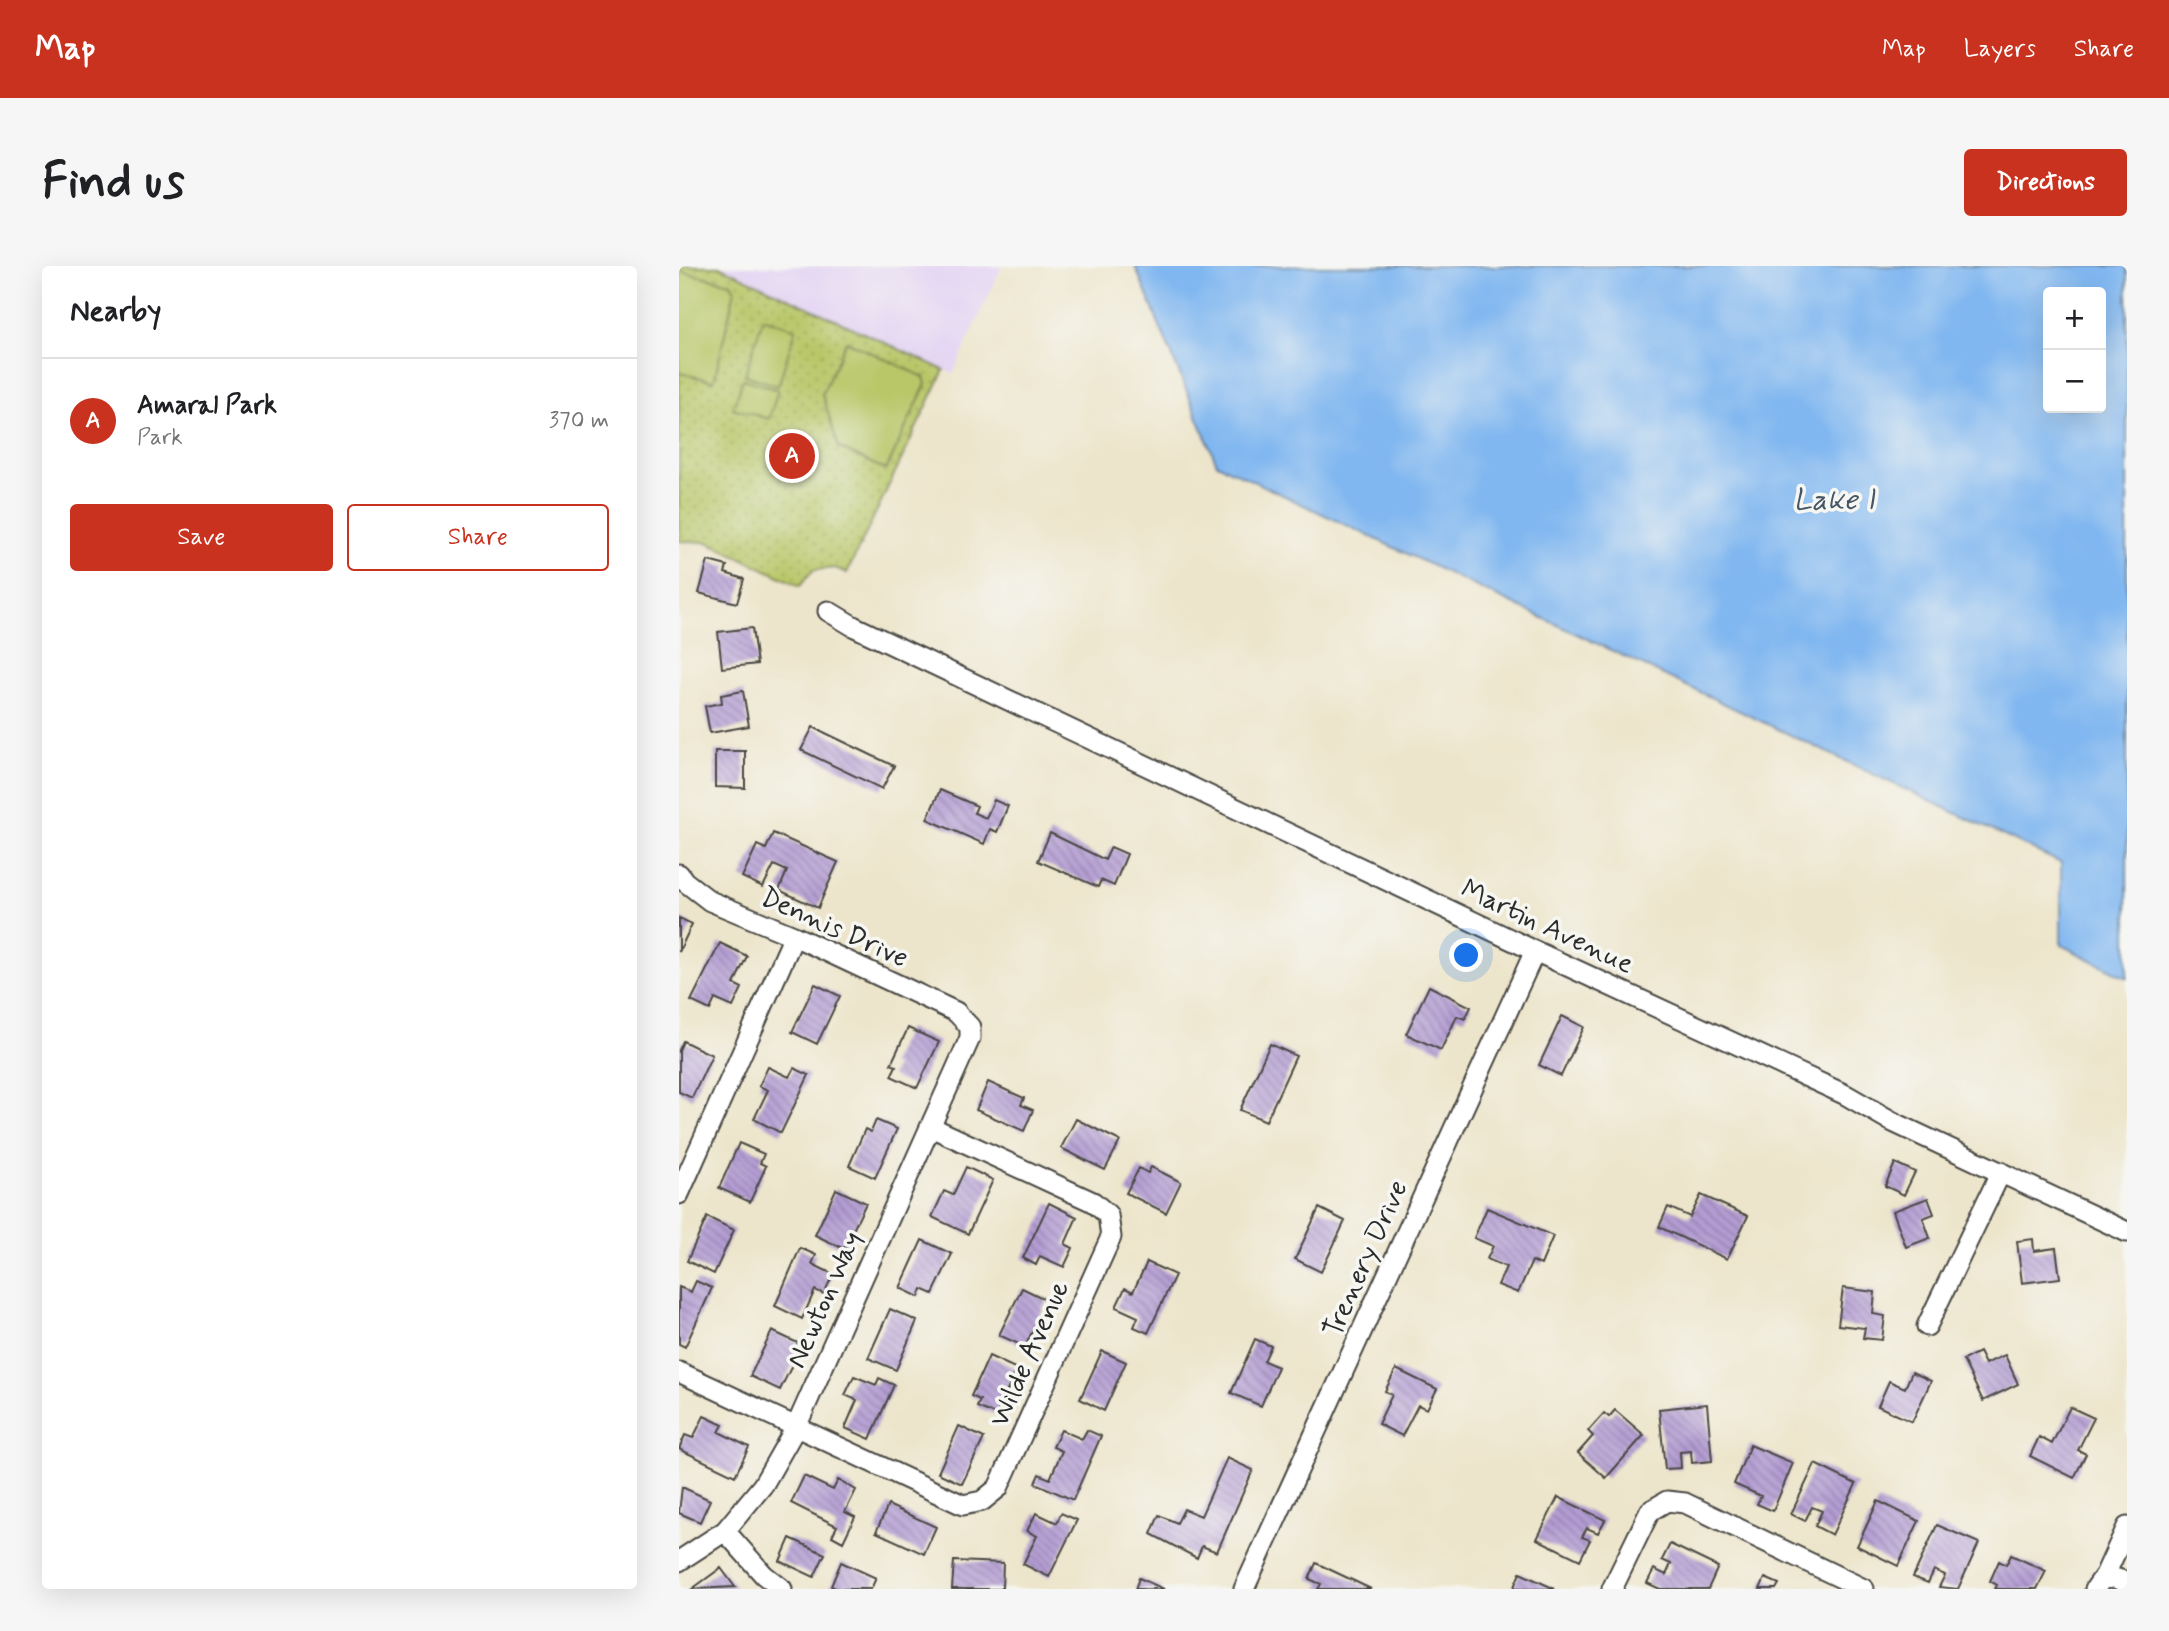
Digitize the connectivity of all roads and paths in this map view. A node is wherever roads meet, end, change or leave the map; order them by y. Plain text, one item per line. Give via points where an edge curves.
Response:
1 (828, 611) dead end
2 (679, 874) edge
3 (794, 936) junction
4 (1535, 951) junction
5 (970, 1027) joint
6 (932, 1127) junction
7 (2000, 1172) junction
8 (679, 1194) edge
9 (2127, 1232) edge
10 (1927, 1326) dead end
11 (679, 1372) edge
12 (796, 1427) junction
13 (2127, 1527) edge
14 (725, 1531) junction
15 (679, 1561) edge
16 (2100, 1582) edge
17 (2127, 1582) edge
18 (782, 1589) edge
19 (1244, 1589) edge
20 (1612, 1589) edge
21 (1864, 1589) edge

1 - 4 street, Martin Avenue
2 - 3 street, Dennis Drive via 710,901
3 - 5 street, Dennis Drive via 956,1012
3 - 8 street
4 - 7 street, Martin Avenue
4 - 19 street, Trenery Drive
5 - 6 street, Newton Way via 967,1048
6 - 12 street, Newton Way
6 - 12 street, Wilde Avenue via 1093,1202 1108,1215 1111,1237 998,1488 982,1501 963,1505
7 - 9 street, Martin Avenue
7 - 10 street
11 - 12 street
12 - 14 street, Newton Way via 763,1485
13 - 16 street
14 - 15 street, Newton Way
14 - 18 street
16 - 17 street
20 - 21 street via 1650,1511 1667,1502 1685,1503

